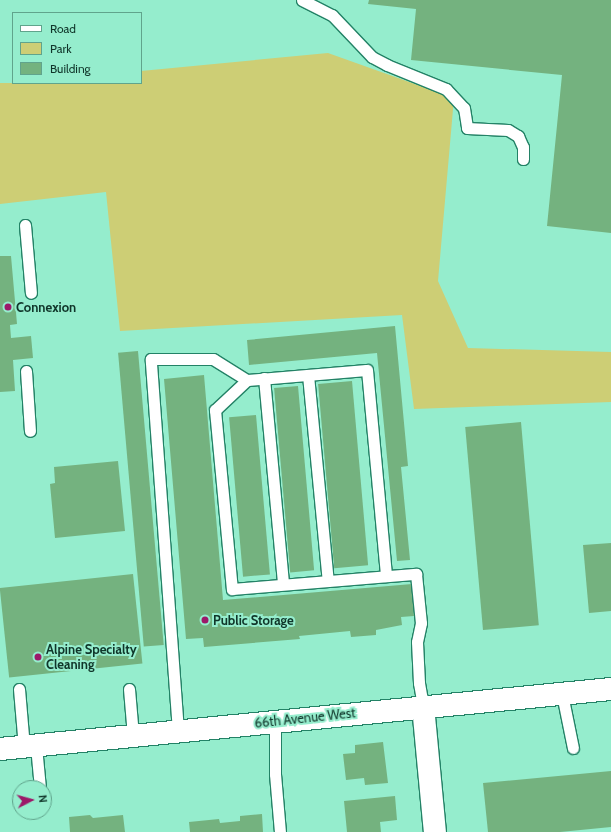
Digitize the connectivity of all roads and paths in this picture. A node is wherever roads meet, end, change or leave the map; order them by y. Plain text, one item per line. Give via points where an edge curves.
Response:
1 (302, 0) edge
2 (524, 159) dead end
3 (25, 225) dead end
4 (32, 293) dead end
5 (26, 371) dead end
6 (308, 375) junction
7 (264, 378) junction
8 (247, 380) junction
9 (30, 431) dead end
10 (386, 576) junction
11 (328, 581) junction
12 (283, 584) junction
13 (19, 688) dead end
14 (611, 688) edge
15 (129, 689) dead end
16 (562, 694) junction
17 (423, 706) junction
18 (275, 722) junction
19 (178, 731) junction
20 (133, 736) junction
21 (30, 746) junction
22 (573, 748) dead end
23 (0, 750) edge
24 (38, 780) edge
25 (280, 832) edge
26 (435, 832) edge

1 - 2 lane via 332,15 372,57 446,89 464,108 467,128 508,130 518,136
3 - 4 lane
5 - 9 lane
6 - 7 lane
6 - 10 lane via 367,370
6 - 11 lane
7 - 8 lane
7 - 12 lane
8 - 12 lane via 216,410 232,589
8 - 19 lane via 213,359 151,359
10 - 11 lane
10 - 17 lane via 416,574 421,623 417,649
11 - 12 lane
13 - 21 lane
14 - 16 main road, 66th Avenue West
15 - 20 lane
16 - 17 main road, 66th Avenue West
16 - 22 lane
17 - 18 main road, 66th Avenue West
17 - 26 main road
18 - 19 main road, 66th Avenue West
18 - 25 lane via 275,774
19 - 20 main road, 66th Avenue West
20 - 21 main road, 66th Avenue West
21 - 23 main road, 66th Avenue West
21 - 24 lane

